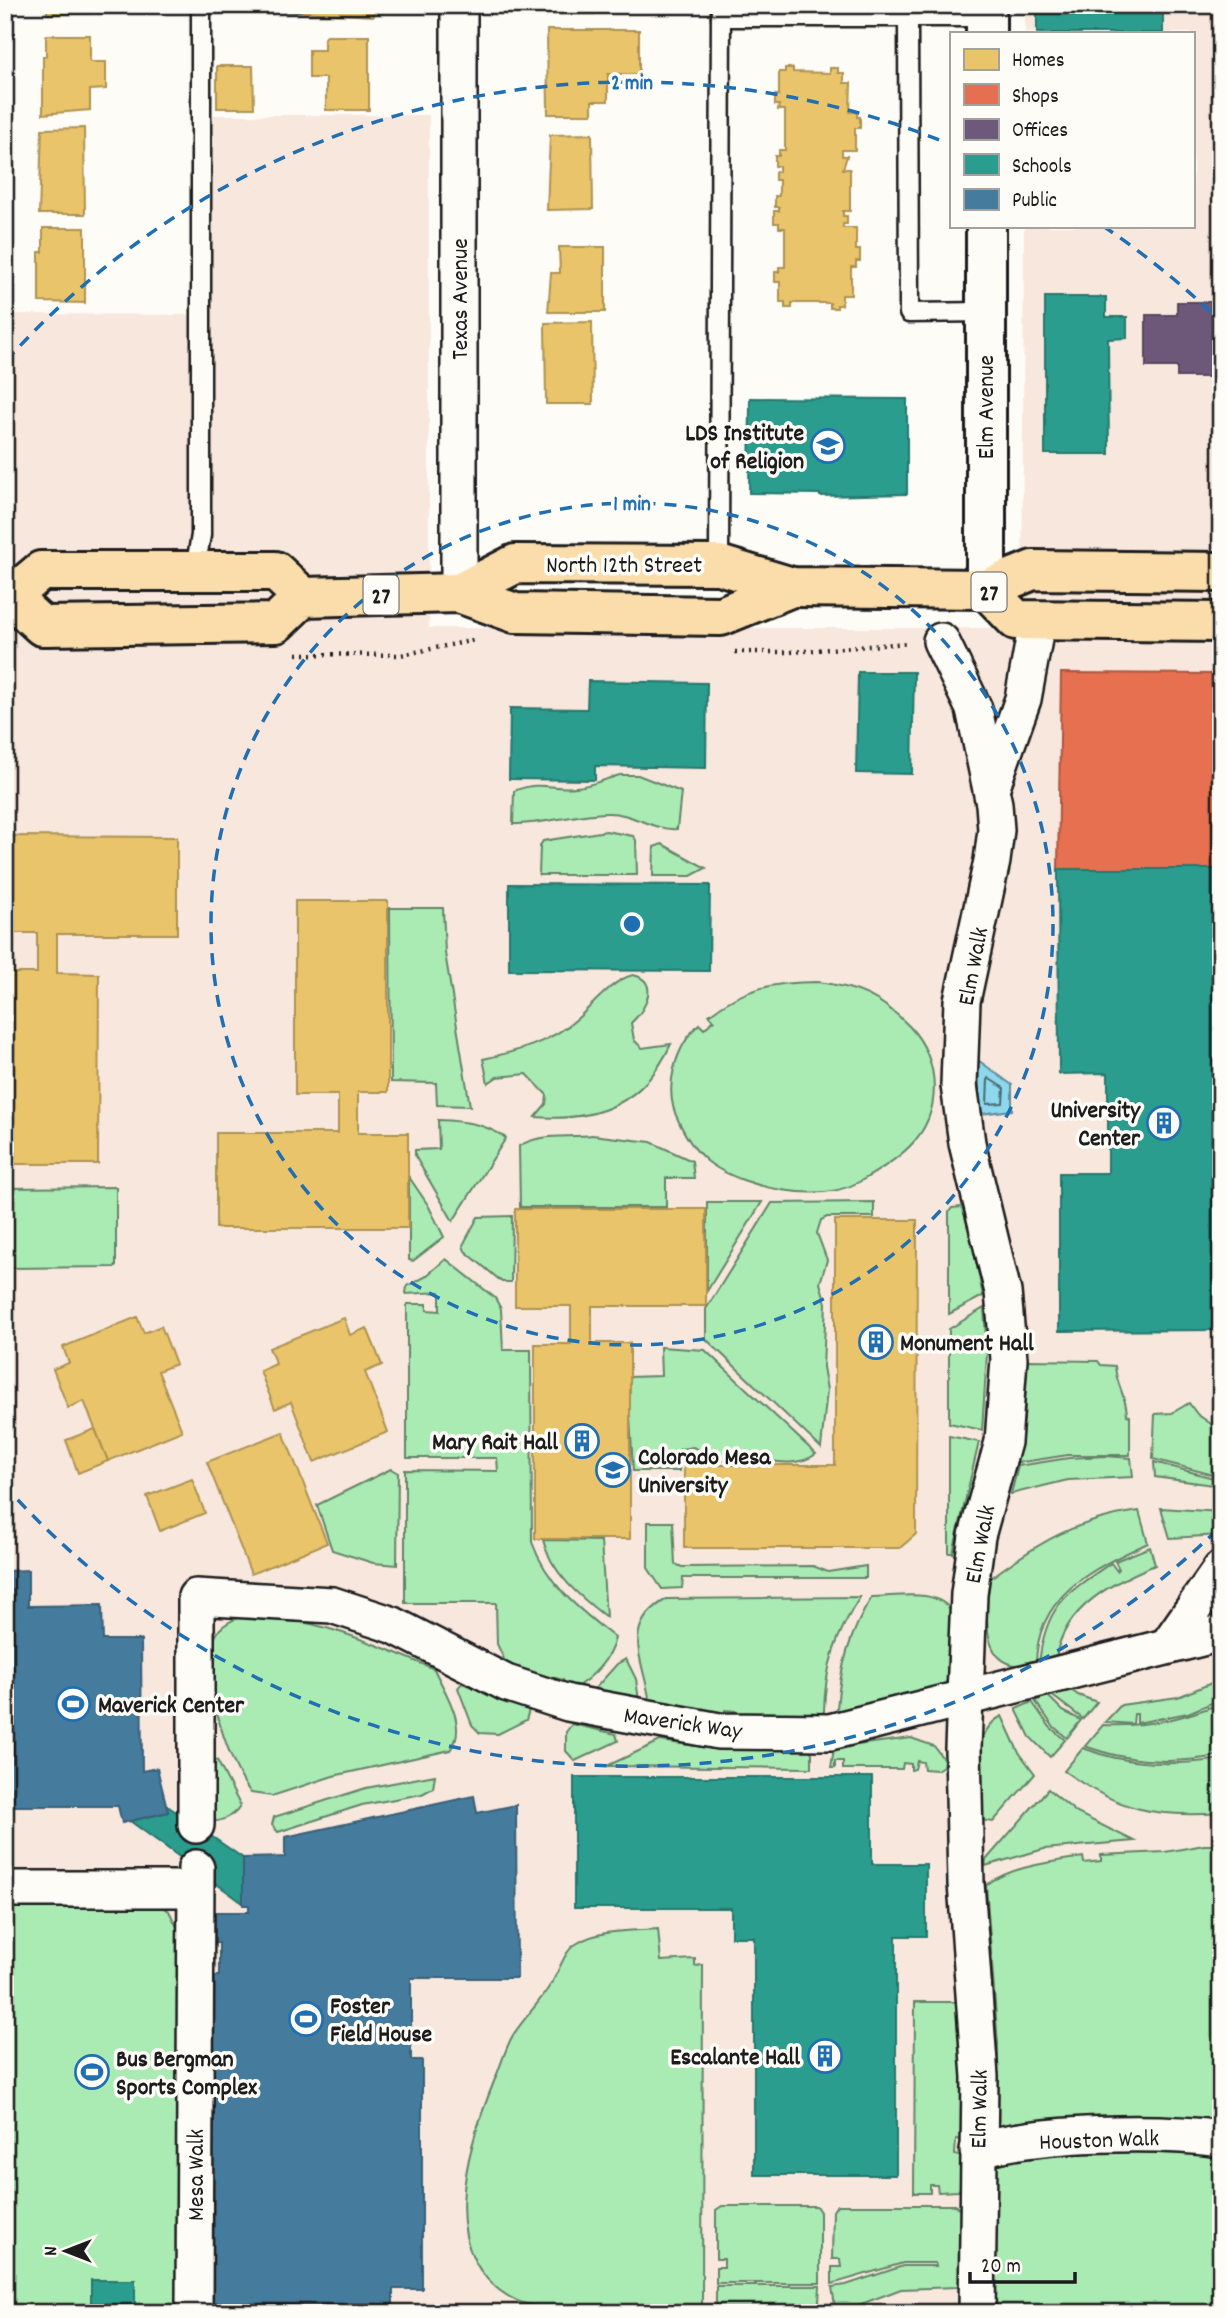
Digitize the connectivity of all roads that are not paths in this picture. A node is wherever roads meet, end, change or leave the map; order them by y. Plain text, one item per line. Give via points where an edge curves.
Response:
1 (201, 5) edge
2 (458, 5) edge
3 (721, 11) edge
4 (908, 17) junction
5 (986, 18) edge
6 (986, 228) edge
7 (985, 312) junction
8 (719, 565) junction
9 (195, 570) junction
10 (1221, 572) edge
11 (792, 587) junction
12 (986, 589) junction
13 (459, 593) junction
14 (8, 597) edge
15 (303, 597) junction
16 (1221, 622) edge
17 (1034, 639) dead end
18 (941, 641) road end
19 (992, 786) junction
20 (1221, 1569) edge
21 (1221, 1633) edge
22 (1168, 1645) junction
23 (967, 1696) junction
24 (196, 1825) dead end
25 (5, 1889) edge
26 (1221, 2139) edge
27 (978, 2150) junction
28 (194, 2313) edge
29 (977, 2313) edge

1 - 9 lane via 201,535
2 - 13 street, Texas Avenue
3 - 4 lane
3 - 8 lane
4 - 5 lane
4 - 7 lane via 909,313
6 - 7 street, Elm Avenue
7 - 12 street, Elm Avenue
8 - 11 main road, North 12th Street / 27
8 - 13 main road, North 12th Street / 27 via 515,564
9 - 14 main road via 41,570
9 - 15 main road via 275,571
10 - 12 main road, North 12th Street / 27 via 1033,570
11 - 12 main road, North 12th Street / 27
11 - 13 main road, North 12th Street / 27 via 721,616 515,613
12 - 16 main road, 27 via 1016,620
13 - 15 main road, North 12th Street / 27
14 - 15 main road via 42,626 276,623
17 - 19 street, Elm Walk via 1023,699
18 - 19 street, Elm Walk via 974,709
19 - 23 street, Elm Walk via 995,840 966,974 959,1084 967,1143 1003,1292 1009,1359 1003,1442 972,1571
20 - 22 street
21 - 22 street, Maverick Way
22 - 23 street, Maverick Way
23 - 24 street, Maverick Way via 830,1732 719,1731 568,1703 506,1683 393,1625 332,1605 196,1597
23 - 27 street, Elm Walk via 963,1748 966,1883 980,2077
25 - 28 street, Mesa Walk via 196,1879
26 - 27 street, Houston Walk via 1105,2135 997,2144
27 - 29 street, Elm Walk

